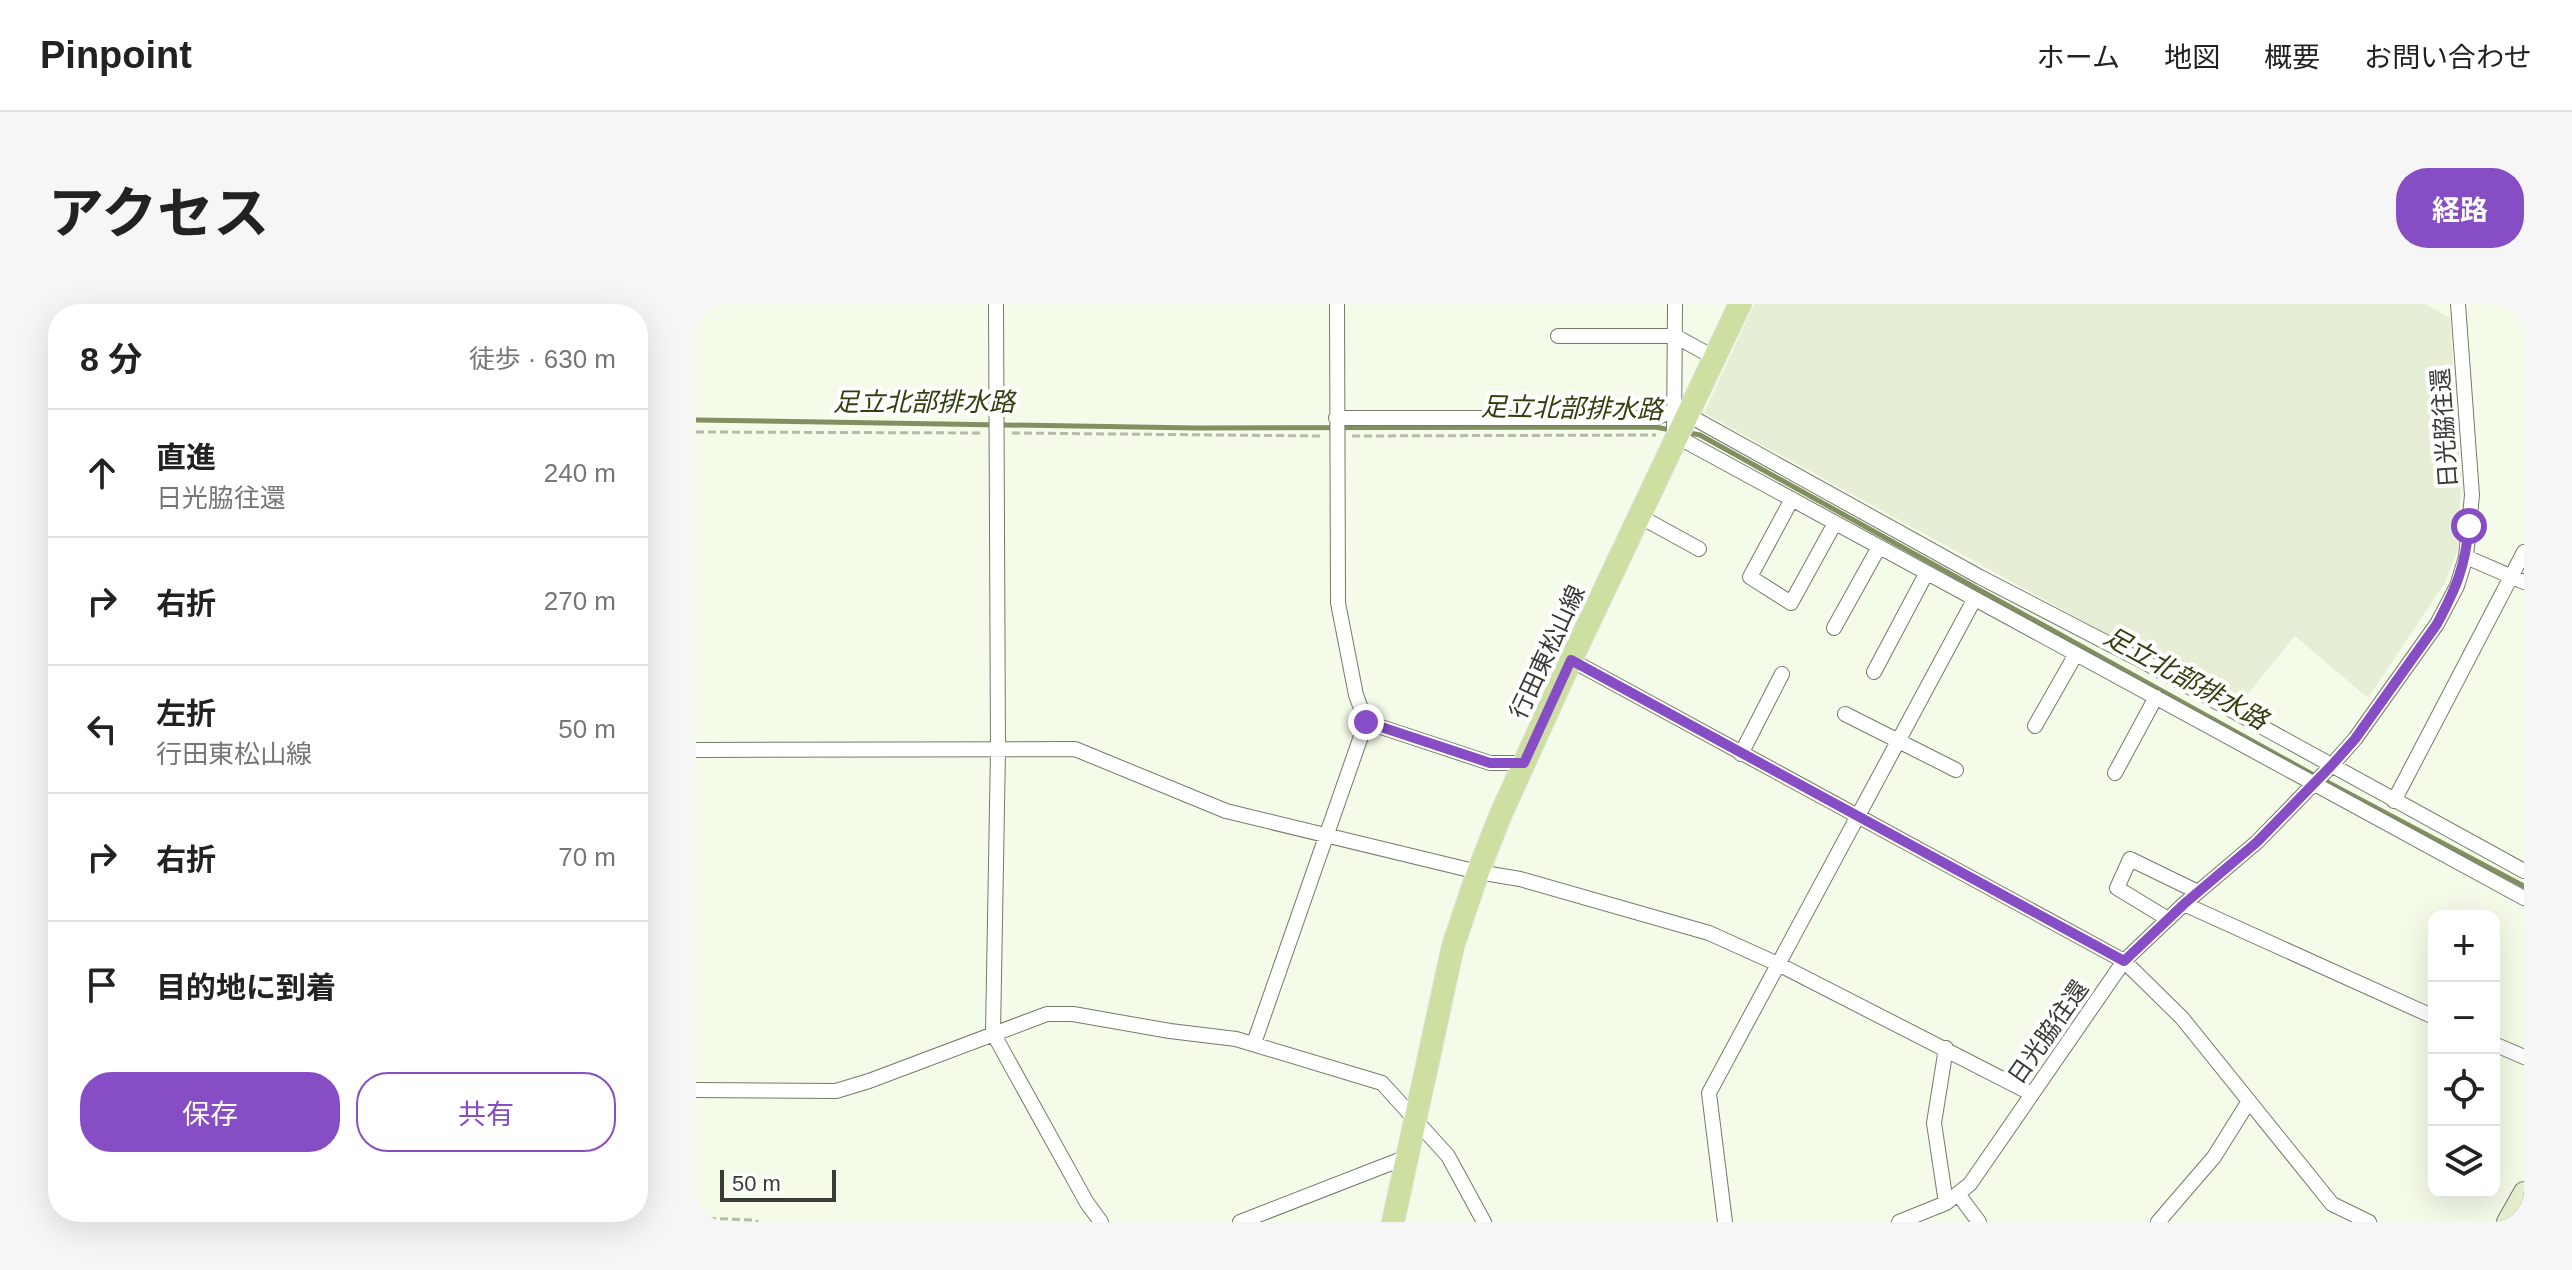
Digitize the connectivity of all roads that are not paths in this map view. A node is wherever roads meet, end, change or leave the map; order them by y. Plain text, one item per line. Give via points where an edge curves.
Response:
1 (996, 304) edge
2 (1337, 304) edge
3 (1675, 304) edge
4 (1740, 304) edge
5 (2458, 304) edge
6 (1558, 336) dead end
7 (1675, 336) junction
8 (1715, 358) junction
9 (1681, 412) junction
10 (1336, 418) junction
11 (1676, 435) junction
12 (1792, 499) junction
13 (1639, 516) junction
14 (1835, 523) junction
15 (1879, 547) junction
16 (1699, 549) dead end
17 (2524, 552) edge
18 (2466, 557) junction
19 (1926, 574) junction
20 (2518, 579) edge
21 (1974, 600) junction
22 (1834, 628) dead end
23 (2076, 654) junction
24 (1571, 660) junction
25 (1874, 672) dead end
26 (1782, 674) dead end
27 (2156, 697) junction
28 (1845, 714) dead end
29 (1366, 722) junction
30 (2035, 726) dead end
31 (1899, 742) junction
32 (696, 750) edge
33 (998, 750) junction
34 (1741, 754) junction
35 (1524, 763) junction
36 (2331, 766) junction
37 (1956, 770) dead end
38 (2115, 773) dead end
39 (2314, 784) junction
40 (2394, 801) junction
41 (1858, 818) junction
42 (1326, 834) junction
43 (2524, 871) edge
44 (1478, 872) junction
45 (2198, 892) junction
46 (2524, 898) edge
47 (2184, 904) junction
48 (2168, 919) junction
49 (2124, 961) junction
50 (1780, 965) junction
51 (2428, 1014) edge
52 (993, 1033) junction
53 (1254, 1043) junction
54 (2500, 1047) edge
55 (1946, 1048) junction
56 (2524, 1057) edge
57 (696, 1090) edge
58 (2032, 1094) junction
59 (2249, 1101) junction
60 (1414, 1119) junction
61 (1407, 1157) junction
62 (2524, 1192) edge
63 (1952, 1198) junction
64 (1101, 1222) edge
65 (1240, 1222) edge
66 (1393, 1222) edge
67 (1484, 1222) edge
68 (1725, 1222) edge
69 (1899, 1222) edge
70 (1979, 1222) edge
71 (2158, 1222) edge
72 (2369, 1222) edge
73 (2507, 1222) edge

1 - 33 street
2 - 10 street
3 - 7 street
4 - 8 main road, 行田東松山線
5 - 18 street, 日光脇往還 via 2472,495
6 - 7 street
7 - 8 street
7 - 9 street
8 - 9 main road, 行田東松山線
9 - 10 street via 1656,418
9 - 11 main road, 行田東松山線
9 - 36 street
10 - 29 street via 1338,603
11 - 12 street
11 - 13 main road, 行田東松山線
12 - 14 street
12 - 14 street via 1750,577 1791,603
13 - 16 street
13 - 24 main road, 行田東松山線
14 - 15 street
15 - 19 street
15 - 22 street
17 - 20 street
18 - 20 street
18 - 36 street, 日光脇往還 via 2437,624
19 - 21 street
19 - 25 street
20 - 40 street
21 - 23 street
21 - 31 street
23 - 27 street
23 - 30 street
24 - 34 street
24 - 35 main road, 行田東松山線
26 - 34 street
27 - 38 street
27 - 39 street
28 - 31 street
29 - 35 street via 1490,763
29 - 42 street
31 - 37 street
31 - 41 street
32 - 33 street
33 - 42 street via 1075,749 1226,811
33 - 52 street
34 - 41 street
35 - 44 main road, 行田東松山線
36 - 39 street, 日光脇往還
36 - 40 street
39 - 45 street, 日光脇往還
39 - 46 street
40 - 43 street
41 - 49 street
41 - 50 street
42 - 44 street
42 - 53 street
44 - 50 street via 1709,933
44 - 60 main road, 行田東松山線 via 1453,946
45 - 47 street, 日光脇往還
45 - 48 street via 2130,859 2117,888
47 - 48 street, 日光脇往還
47 - 51 street
48 - 49 street, 日光脇往還
49 - 58 street, 日光脇往還
49 - 59 street via 2182,1018
50 - 55 street
50 - 68 street via 1709,1093
52 - 53 street via 1047,1014 1073,1014
52 - 57 street via 836,1091
52 - 64 street
53 - 60 street via 1382,1083
54 - 56 street
55 - 58 street
55 - 63 street via 1934,1123
58 - 63 street, 日光脇往還 via 1970,1184
59 - 71 street via 2214,1157
59 - 72 street via 2332,1204
60 - 61 main road, 行田東松山線
60 - 67 street via 1448,1156
61 - 65 street
61 - 66 main road, 行田東松山線
62 - 73 street
63 - 69 street
63 - 70 street

